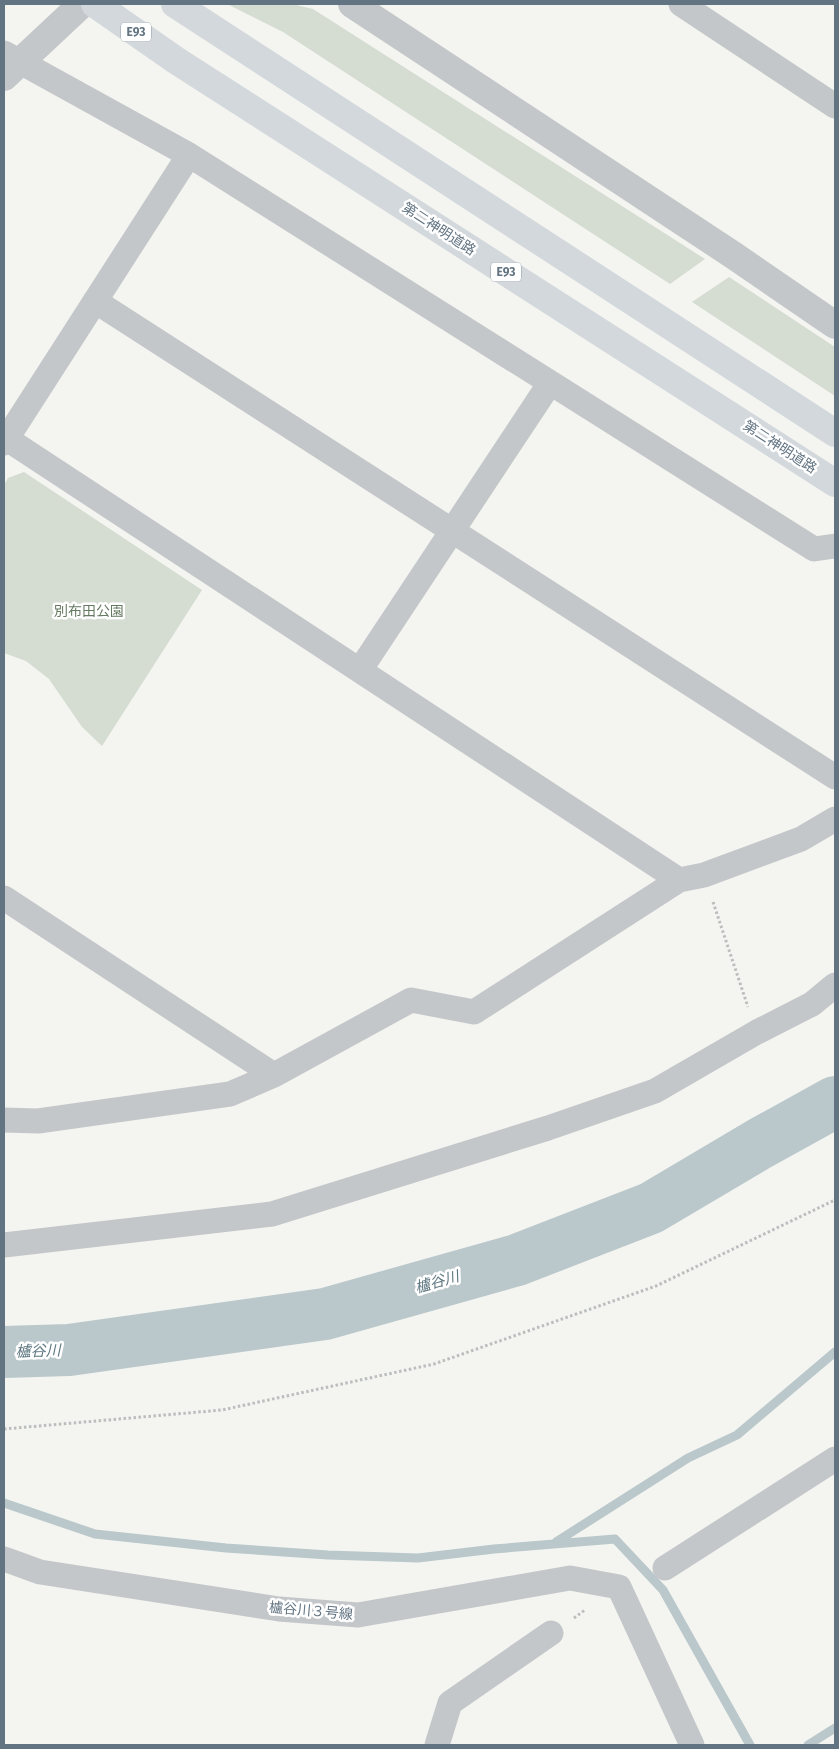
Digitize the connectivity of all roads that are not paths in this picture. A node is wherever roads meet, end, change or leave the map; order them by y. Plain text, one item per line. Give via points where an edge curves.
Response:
1 (82, 4) edge
2 (95, 4) edge
3 (175, 4) edge
4 (352, 4) edge
5 (681, 4) edge
6 (9, 64) edge
7 (835, 106) edge
8 (189, 155) junction
9 (95, 301) junction
10 (835, 325) edge
11 (550, 383) junction
12 (835, 433) edge
13 (5, 440) edge
14 (835, 483) edge
15 (453, 531) junction
16 (835, 546) edge
17 (360, 670) junction
18 (835, 777) edge
19 (835, 819) edge
20 (679, 880) junction
21 (4, 898) edge
22 (835, 985) edge
23 (274, 1075) junction
24 (4, 1120) edge
25 (4, 1245) edge
26 (835, 1459) edge
27 (4, 1559) edge
28 (665, 1568) dead end
29 (551, 1633) dead end
30 (437, 1745) edge
31 (692, 1745) edge

1 - 6 street
2 - 14 highway, 第二神明道路 / E93 via 177,61
3 - 12 highway
4 - 10 street
5 - 7 street
6 - 8 street
8 - 9 street
8 - 11 street
9 - 13 street
9 - 15 street
11 - 15 street
11 - 16 street via 814,549
13 - 17 street
15 - 17 street
15 - 18 street
17 - 20 street
19 - 20 street via 801,839 704,875
20 - 23 street via 474,1012 411,1000
21 - 23 street
22 - 25 street via 812,1004 655,1091 548,1128 272,1214
23 - 24 street via 230,1094 38,1121
26 - 28 street
27 - 31 street, 櫨谷川３号線 via 40,1572 279,1609 358,1615 570,1578 619,1587
29 - 30 street via 450,1704

